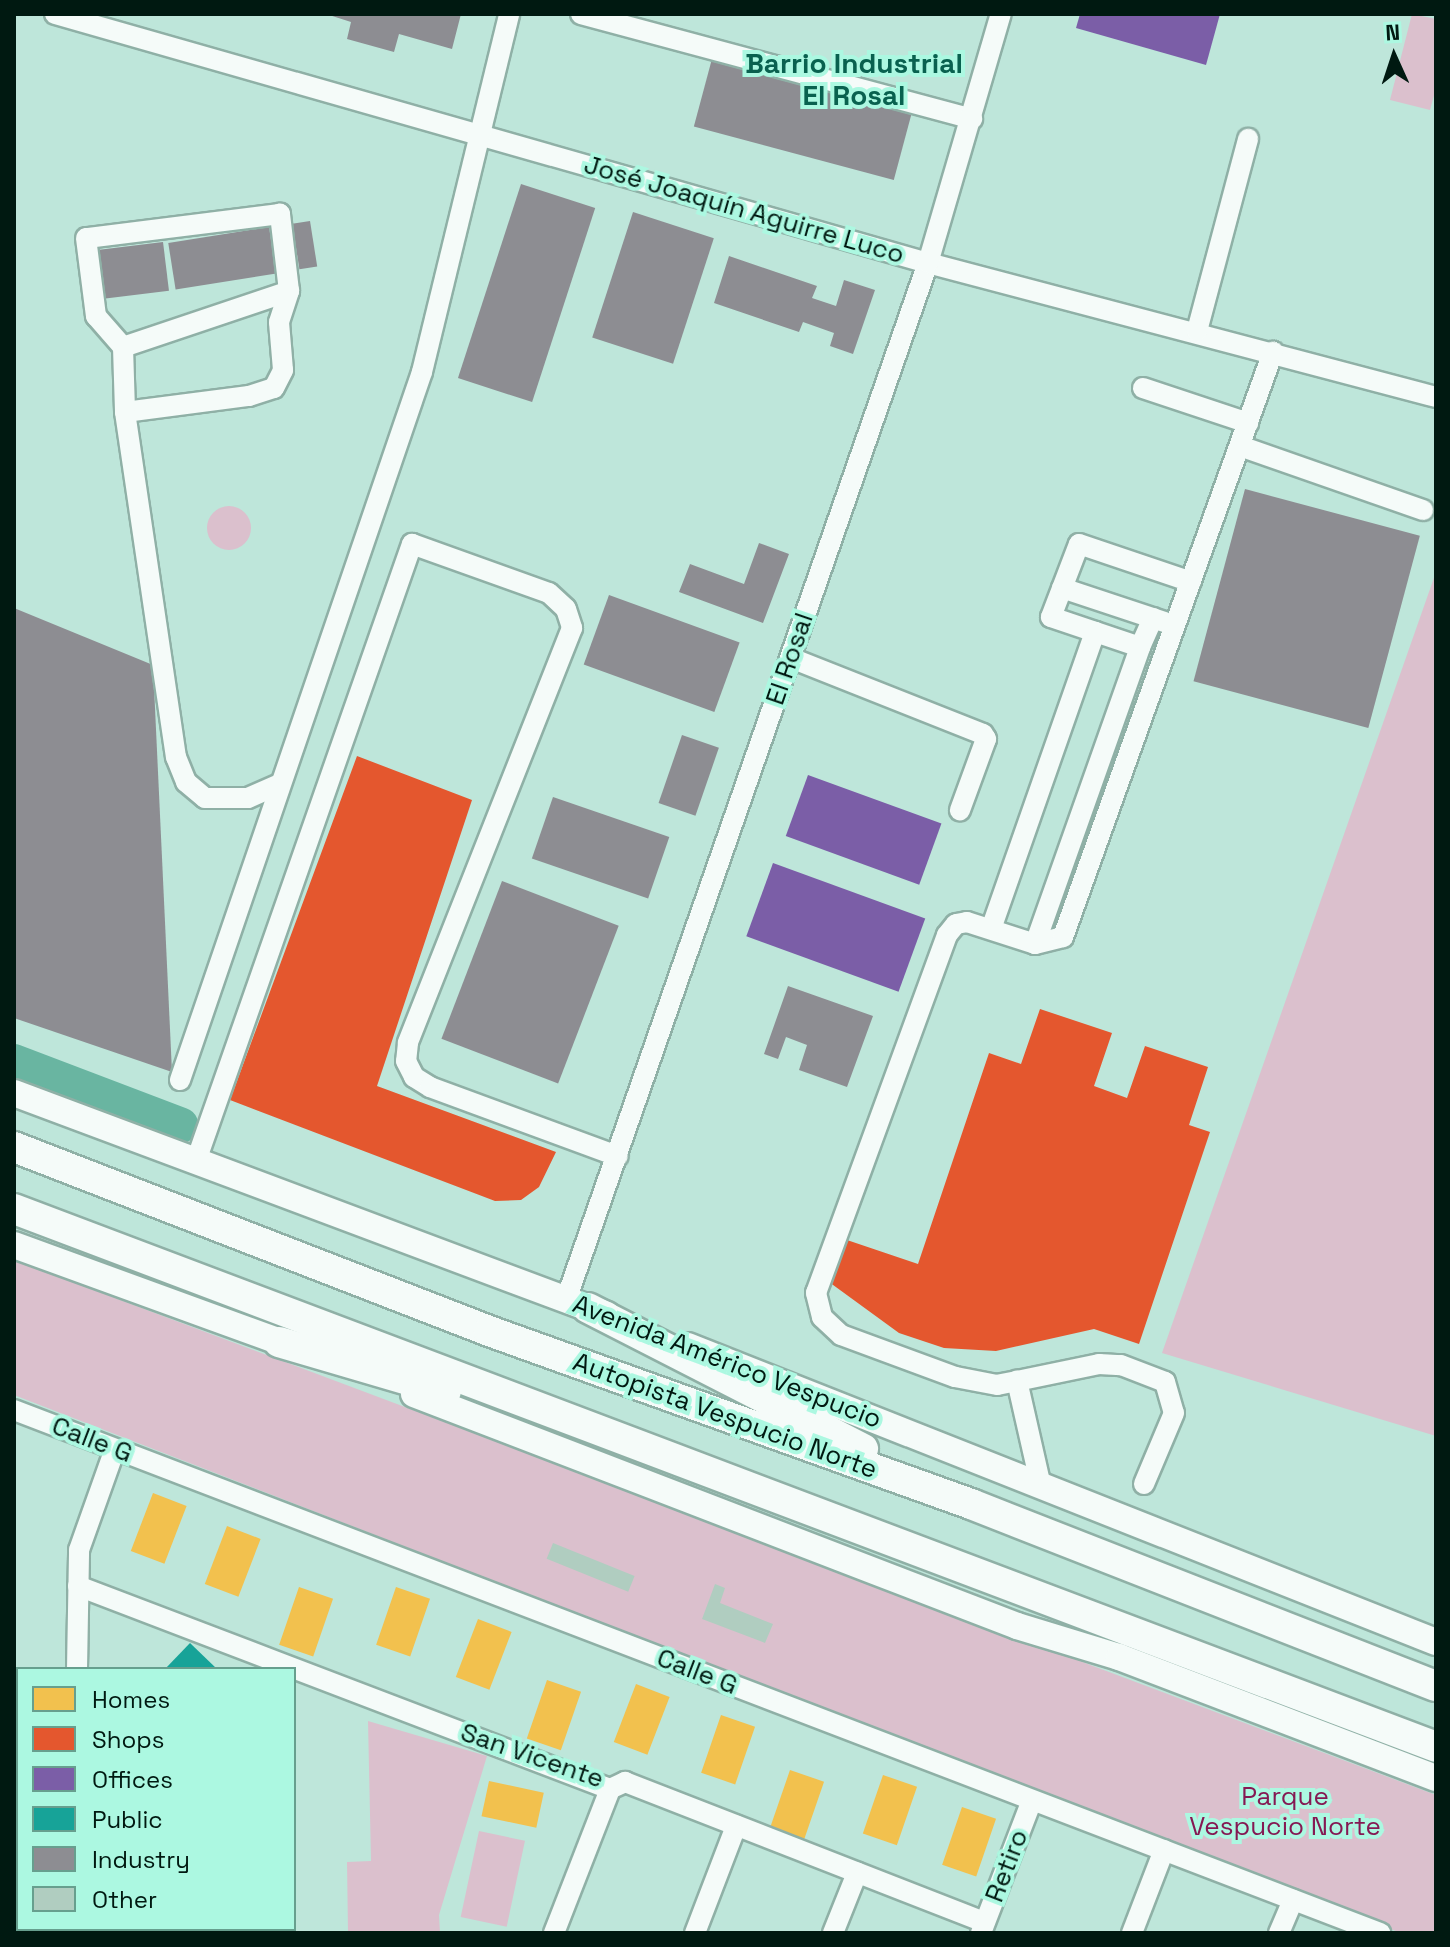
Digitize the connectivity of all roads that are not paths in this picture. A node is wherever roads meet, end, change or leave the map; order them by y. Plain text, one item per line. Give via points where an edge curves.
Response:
1 (55, 14) edge
2 (509, 14) edge
3 (581, 14) edge
4 (1001, 14) edge
5 (972, 119) junction
6 (477, 132) junction
7 (1248, 139) dead end
8 (928, 263) junction
9 (289, 291) junction
10 (1197, 331) junction
11 (123, 347) junction
12 (1273, 352) junction
13 (1143, 388) dead end
14 (1436, 397) edge
15 (125, 412) junction
16 (1248, 423) junction
17 (1240, 446) junction
18 (1423, 510) dead end
19 (1191, 582) junction
20 (1062, 588) junction
21 (1153, 618) junction
22 (1175, 626) junction
23 (1095, 632) junction
24 (1140, 647) junction
25 (791, 658) junction
26 (280, 784) junction
27 (960, 810) dead end
28 (991, 929) junction
29 (1035, 944) junction
30 (180, 1080) dead end
31 (14, 1093) edge
32 (14, 1147) edge
33 (618, 1156) junction
34 (196, 1161) junction
35 (14, 1209) edge
36 (14, 1245) edge
37 (577, 1304) junction
38 (279, 1342) junction
39 (1017, 1381) junction
40 (14, 1410) edge
41 (115, 1449) junction
42 (685, 1462) junction
43 (1040, 1482) junction
44 (1144, 1484) dead end
45 (971, 1504) junction
46 (78, 1586) junction
47 (1436, 1642) edge
48 (77, 1667) edge
49 (290, 1667) edge
50 (296, 1669) edge
51 (1436, 1686) edge
52 (1436, 1747) edge
53 (1436, 1778) edge
54 (610, 1789) junction
55 (1032, 1800) junction
56 (736, 1826) junction
57 (1164, 1850) junction
58 (857, 1873) junction
59 (1293, 1900) junction
60 (983, 1928) edge
61 (554, 1933) edge
62 (695, 1933) edge
63 (833, 1933) edge
64 (1132, 1933) edge
65 (1279, 1933) edge
66 (1380, 1933) edge

1 - 6 street, José Joaquín Aguirre Luco
2 - 6 street
3 - 5 street
4 - 5 street, El Rosal
5 - 8 street, El Rosal
6 - 8 street, José Joaquín Aguirre Luco
6 - 26 street via 422,372
7 - 10 street
8 - 10 street, José Joaquín Aguirre Luco
8 - 25 street, El Rosal
9 - 11 street
9 - 11 street via 280,214 86,238 96,316
9 - 15 street via 279,322 283,370 274,388
10 - 12 street, José Joaquín Aguirre Luco
11 - 15 street
12 - 14 street, José Joaquín Aguirre Luco
12 - 16 street
13 - 16 street
15 - 26 street via 158,661 186,782 205,798 228,802
16 - 17 street
17 - 18 street
17 - 19 street
19 - 20 street via 1079,544
19 - 22 street
20 - 21 street
20 - 23 street via 1051,617
21 - 22 street
21 - 24 street
22 - 29 street via 1063,937
23 - 24 street
23 - 28 street
24 - 29 street
25 - 27 street via 983,734 986,739
25 - 33 street, El Rosal
26 - 30 street
28 - 29 street
28 - 39 street via 967,922 956,924 947,935 816,1293 822,1317 841,1335 955,1377 997,1385
31 - 34 main road, Avenida Américo Vespucio
32 - 45 highway, Autopista Vespucio Norte via 489,1331
33 - 34 street via 430,1087 409,1070 408,1043 572,628 566,609 549,593 412,544
33 - 37 street, El Rosal
34 - 37 main road, Avenida Américo Vespucio
35 - 42 highway
36 - 38 main road
37 - 43 main road, Avenida Américo Vespucio
37 - 45 highway
38 - 42 highway
38 - 53 main road via 1017,1626 1119,1657
39 - 43 street
39 - 44 street via 1099,1364 1121,1365 1165,1382 1174,1413
40 - 41 street, Calle G
41 - 46 street via 81,1540
41 - 55 street, Calle G
42 - 52 highway
43 - 47 main road, Avenida Américo Vespucio
45 - 51 highway, Autopista Vespucio Norte
46 - 48 street
46 - 49 street, San Vicente
50 - 54 street, San Vicente
54 - 56 street, San Vicente via 625,1782
54 - 61 street
55 - 57 street, Calle G
55 - 60 street, Retiro
56 - 58 street, San Vicente
56 - 62 street
57 - 59 street, Calle G
57 - 64 street
58 - 60 street, San Vicente
58 - 63 street
59 - 65 street
59 - 66 street, Calle G

